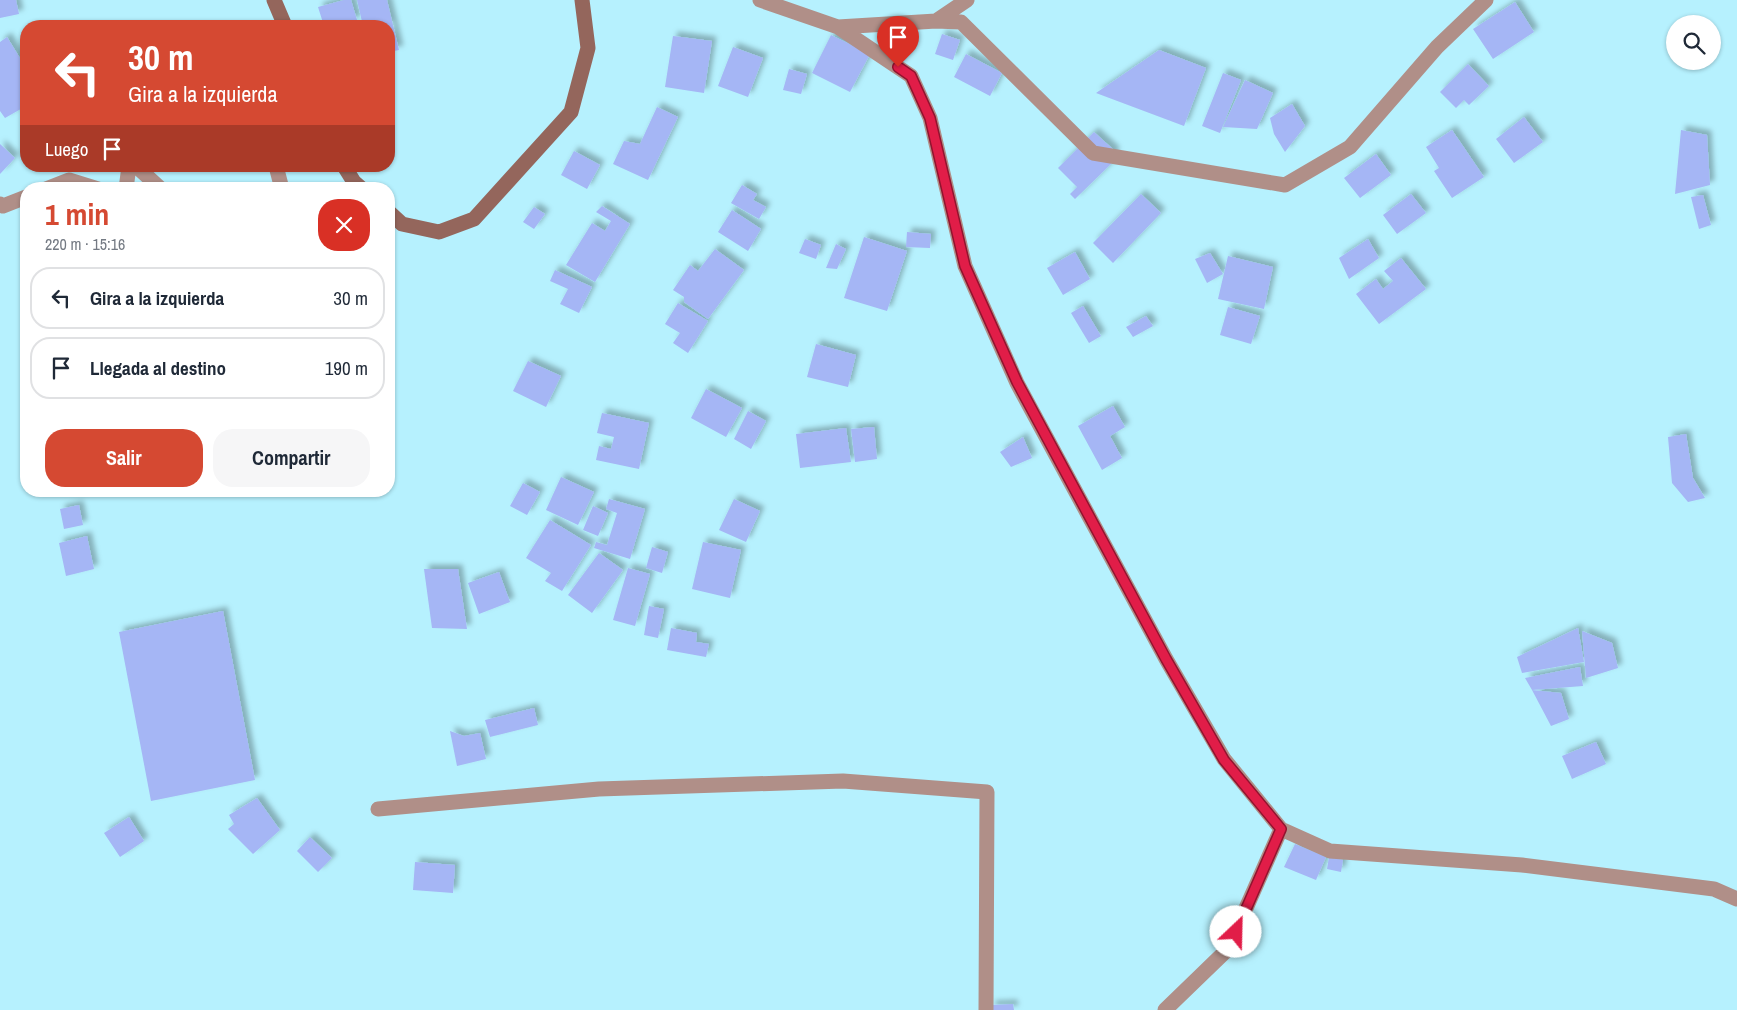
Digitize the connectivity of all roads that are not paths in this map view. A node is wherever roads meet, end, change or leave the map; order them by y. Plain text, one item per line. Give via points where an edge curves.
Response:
1 (274, 0) edge
2 (582, 0) edge
3 (760, 0) edge
4 (967, 0) edge
5 (1486, 0) edge
6 (282, 20) edge
7 (936, 22) junction
8 (838, 27) junction
9 (143, 172) edge
10 (153, 182) edge
11 (20, 198) edge
12 (0, 204) edge
13 (395, 218) edge
14 (378, 809) dead end
15 (1281, 829) junction
16 (1737, 898) edge
17 (986, 1010) edge
18 (1165, 1010) edge

1 - 6 street
2 - 13 street via 588,48 571,112 474,219 439,232 402,224
3 - 8 street
4 - 7 street
5 - 7 street via 1436,47 1350,147 1285,184 1092,153 961,22
7 - 8 street
8 - 15 street via 911,76 930,118 965,266 1017,382 1224,760
9 - 10 street
11 - 12 street
14 - 17 street via 599,789 833,781 987,792
15 - 16 street via 1330,852 1522,865 1714,889
15 - 18 street via 1228,949

